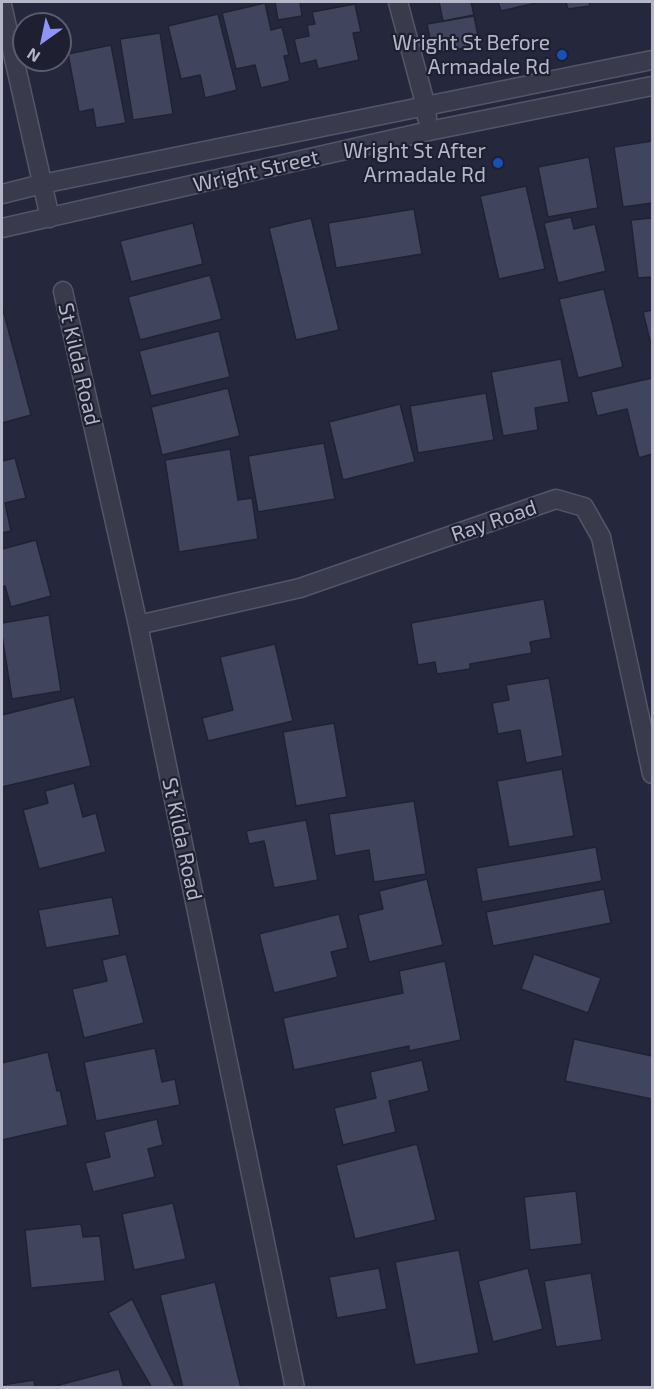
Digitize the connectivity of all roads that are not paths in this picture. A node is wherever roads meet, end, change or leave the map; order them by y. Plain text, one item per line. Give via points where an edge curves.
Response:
1 (398, 2) edge
2 (2, 5) edge
3 (652, 60) edge
4 (652, 86) edge
5 (426, 107) junction
6 (429, 131) junction
7 (42, 184) junction
8 (2, 194) edge
9 (50, 218) junction
10 (2, 228) edge
11 (63, 291) dead end
12 (138, 625) junction
13 (652, 774) edge
14 (295, 1388) edge

1 - 5 street
2 - 7 street
3 - 5 street, Wright Street
4 - 6 street, Wright Street
5 - 6 street
5 - 7 street, Wright Street
6 - 9 street, Wright Street
7 - 8 street, Wright Street
7 - 9 street
9 - 10 street, Wright Street
11 - 12 street, St Kilda Road
12 - 13 street, Ray Road via 300,588 556,499 574,504 584,507 601,537
12 - 14 street, St Kilda Road

